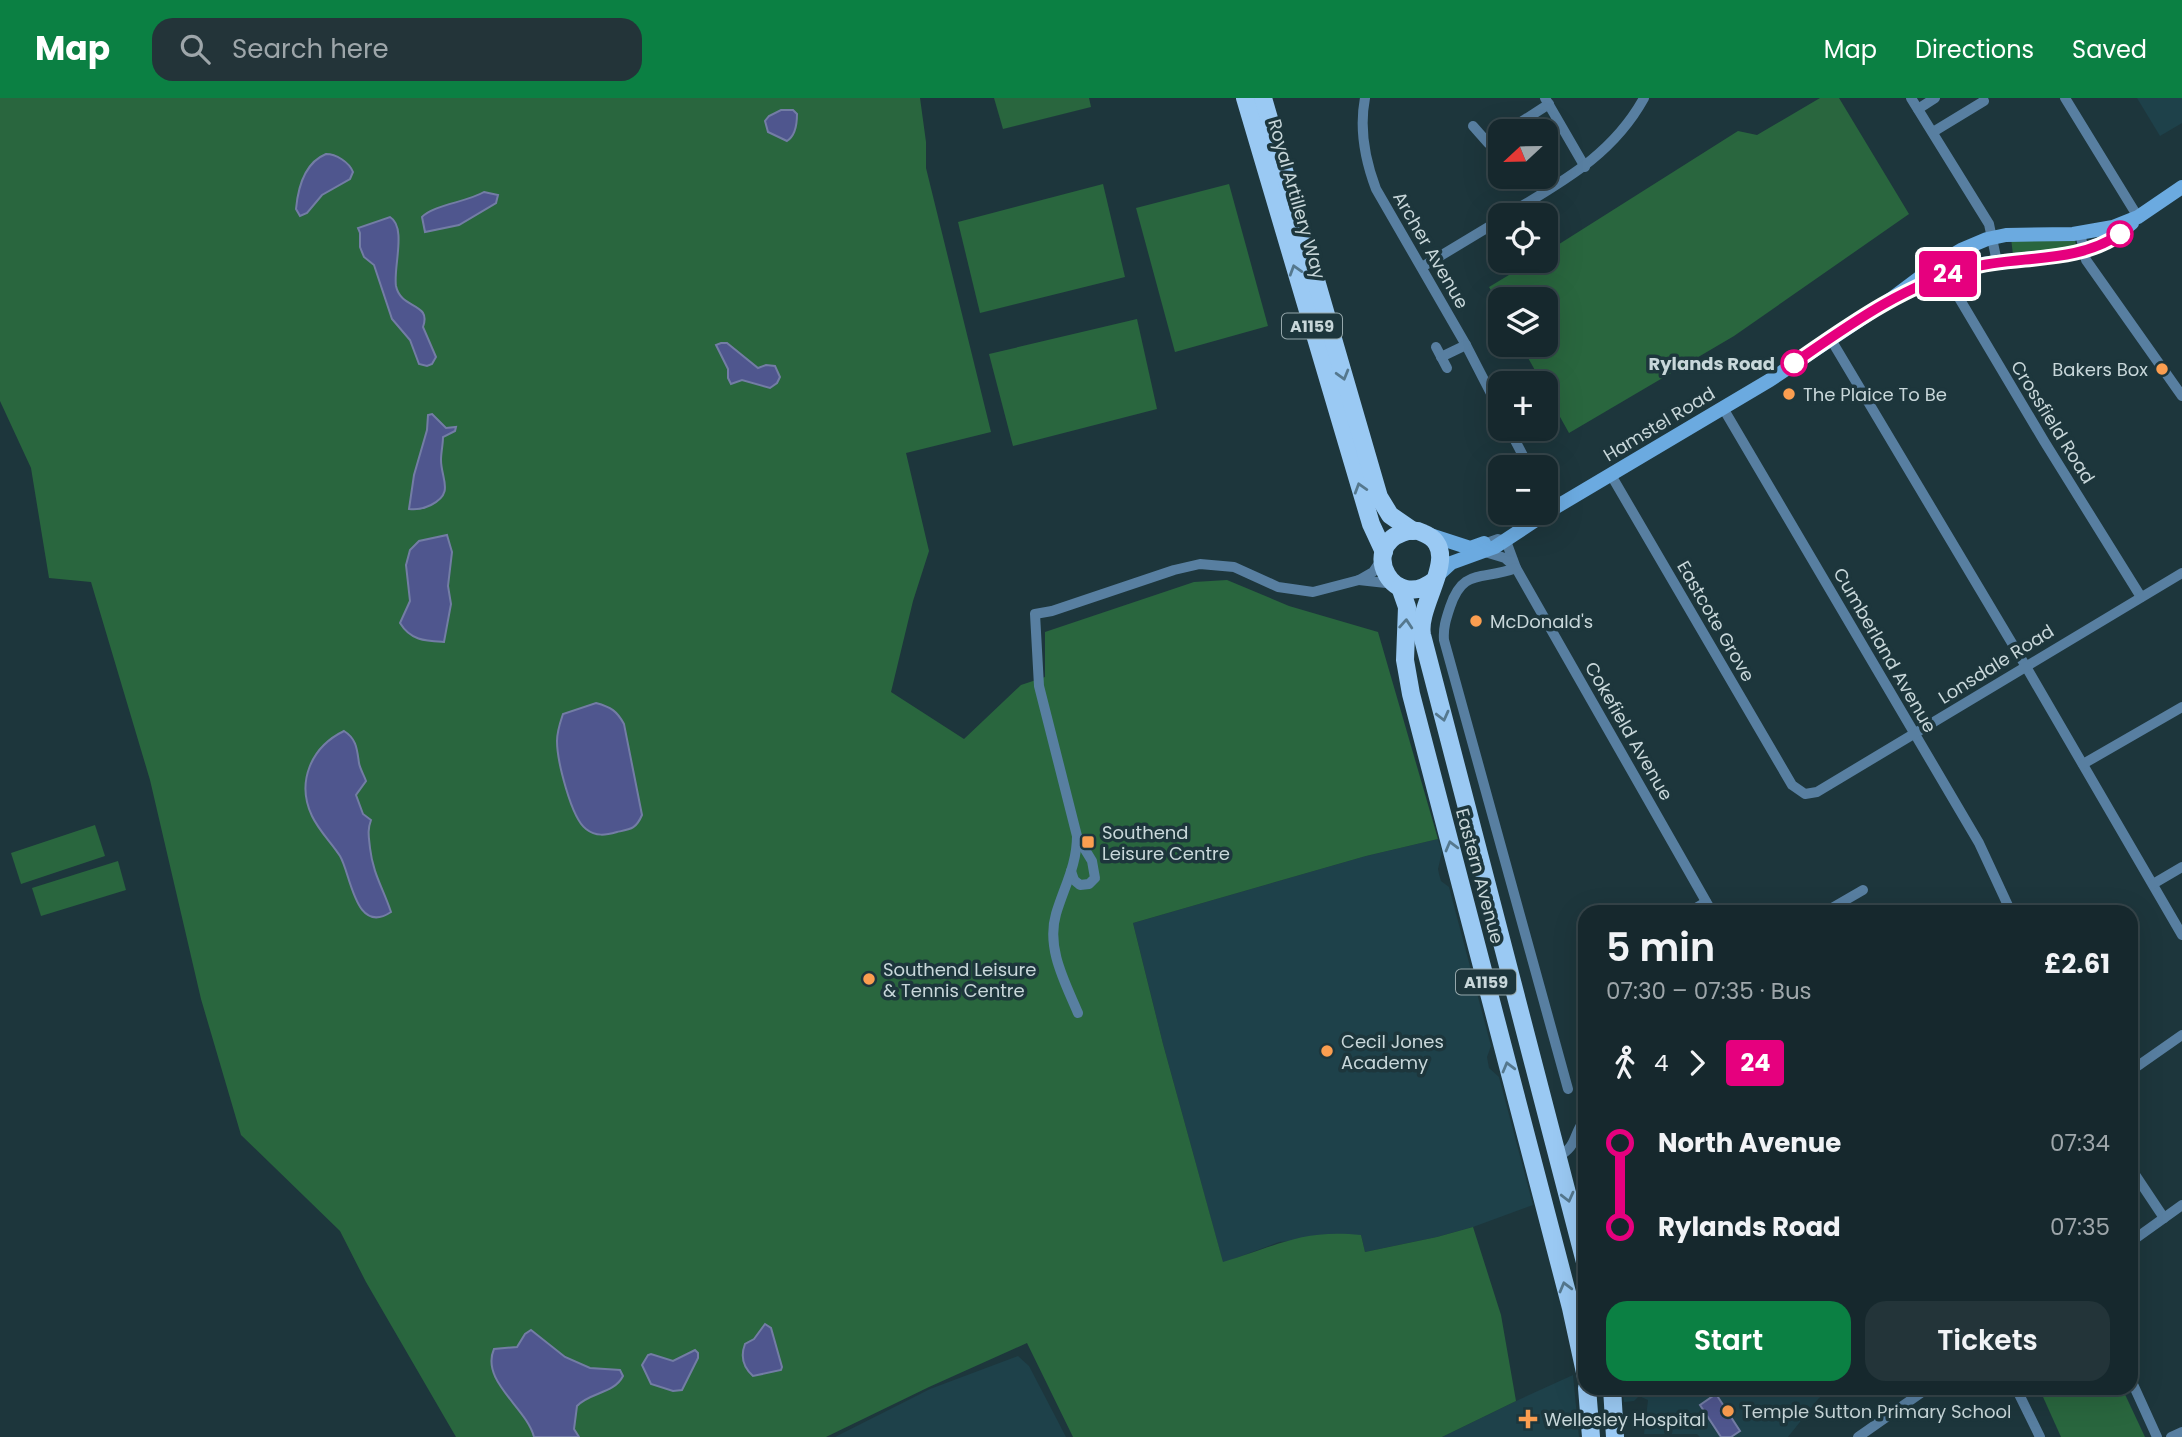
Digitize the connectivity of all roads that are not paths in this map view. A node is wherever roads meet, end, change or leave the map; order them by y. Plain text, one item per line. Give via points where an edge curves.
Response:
1 (1245, 98) edge
2 (1263, 98) edge
3 (1365, 98) edge
4 (1644, 98) edge
5 (1911, 98) edge
6 (1935, 98) edge
7 (2065, 98) edge
8 (1984, 100) dead end
9 (1547, 101) edge
10 (1918, 109) junction
11 (1523, 119) edge
12 (1473, 126) dead end
13 (1933, 132) junction
14 (1488, 143) edge
15 (1586, 167) junction
16 (2182, 187) edge
17 (1527, 203) edge
18 (2138, 217) junction
19 (1488, 227) edge
20 (2080, 233) junction
21 (1993, 238) junction
22 (2084, 251) junction
23 (1997, 262) junction
24 (1422, 267) junction
25 (1942, 269) junction
26 (1830, 338) junction
27 (1466, 345) junction
28 (1441, 357) dead end
29 (1488, 388) edge
30 (2182, 396) edge
31 (1723, 408) junction
32 (1611, 475) junction
33 (1558, 502) edge
34 (1516, 525) edge
35 (1525, 525) edge
36 (1418, 532) junction
37 (1506, 541) junction
38 (1484, 548) junction
39 (1383, 555) junction
40 (1516, 568) junction
41 (2182, 573) edge
42 (1436, 577) junction
43 (1359, 580) junction
44 (1397, 586) junction
45 (2141, 597) junction
46 (2025, 665) junction
47 (2182, 707) edge
48 (1915, 735) junction
49 (2083, 764) junction
50 (1792, 785) joint
51 (1076, 836) junction
52 (2182, 867) edge
53 (1072, 871) junction
54 (2153, 884) junction
55 (1863, 890) dead end
56 (1708, 905) edge
57 (1837, 905) edge
58 (2008, 905) edge
59 (2182, 935) edge
60 (1078, 1013) dead end
61 (2182, 1035) edge
62 (2138, 1066) edge
63 (1569, 1089) dead end
64 (1578, 1132) edge
65 (1558, 1157) junction
66 (2138, 1179) edge
67 (2182, 1205) edge
68 (2164, 1218) junction
69 (1578, 1235) edge
70 (2138, 1237) edge
71 (1578, 1340) edge
72 (1588, 1395) edge
73 (1612, 1395) edge
74 (1918, 1395) edge
75 (2019, 1395) edge
76 (2138, 1395) edge
77 (2182, 1432) edge
78 (1591, 1437) edge
79 (1615, 1437) edge
80 (1858, 1437) edge
81 (2040, 1437) edge
82 (2157, 1437) edge
83 (2171, 1437) edge

39 -> 1 main road, Royal Artillery Way / A1159
2 -> 36 main road, Royal Artillery Way / A1159 via 1379,497 1390,515
3 - 24 street, Archer Avenue via 1363,143 1368,168 1388,212
4 - 15 street via 1633,118
5 - 10 street
6 - 10 street
7 - 18 street
8 - 13 street
9 - 11 street
9 - 15 street
10 - 13 street
12 - 14 street
13 - 21 street
15 - 17 street
16 - 18 street, Hamstel Road
18 - 20 street, Hamstel Road
18 - 22 street, Hamstel Road via 2112,240
19 - 24 street
20 - 21 street, Hamstel Road
20 - 22 street
21 - 23 street
21 - 25 street, Hamstel Road via 1972,245
22 - 23 street, Hamstel Road
22 - 30 street
23 - 25 street, Hamstel Road
24 - 27 street, Archer Avenue
25 - 26 street, Hamstel Road
25 - 45 street, Crossfield Road
26 - 31 street, Hamstel Road
26 - 46 street
27 - 28 street
27 - 29 street, Archer Avenue
31 - 32 street, Hamstel Road
31 - 48 street, Cumberland Avenue
32 - 33 street, Hamstel Road
32 - 50 street, Eastcote Grove
34 - 38 street, Hamstel Road
35 - 37 street, Hamstel Road
36 - 38 street
36 - 39 main road via 1396,536
36 - 42 main road, Eastern Avenue via 1434,540 1441,553
37 - 38 street, Hamstel Road
37 - 40 street, Cokefield Avenue
38 - 40 street
38 - 42 street, Hamstel Road via 1451,563
39 - 43 street via 1373,572
39 - 44 main road, Eastern Avenue via 1384,569
40 - 56 street, Cokefield Avenue
40 - 63 street via 1458,586 1444,640
41 - 45 street, Lonsdale Road
42 - 44 main road via 1417,590
42 -> 65 main road, Eastern Avenue / A1159 via 1422,617 1422,635
43 - 44 street
43 - 51 street via 1331,589 1302,591 1278,587 1234,567 1200,564 1035,614 1039,686
71 -> 44 main road, Eastern Avenue / A1159 via 1411,694 1405,660 1407,607
45 - 46 street, Lonsdale Road
46 - 48 street, Lonsdale Road
46 - 49 street
47 - 49 street
48 - 50 street, Lonsdale Road via 1818,792 1805,794
48 - 58 street, Cumberland Avenue via 1979,843
49 - 54 street
51 - 53 street
51 - 53 street via 1092,861 1096,878 1080,885
52 - 54 street
53 - 60 street via 1055,915 1053,937 1060,970
54 - 59 street
55 - 57 street
61 - 62 street
64 - 65 street via 1574,1145
65 -> 69 main road, Eastern Avenue / A1159
66 - 68 street
67 - 68 street
68 - 70 street
72 - 78 main road
73 - 79 main road
74 - 80 street
75 - 81 street
76 - 82 street
77 - 83 street

